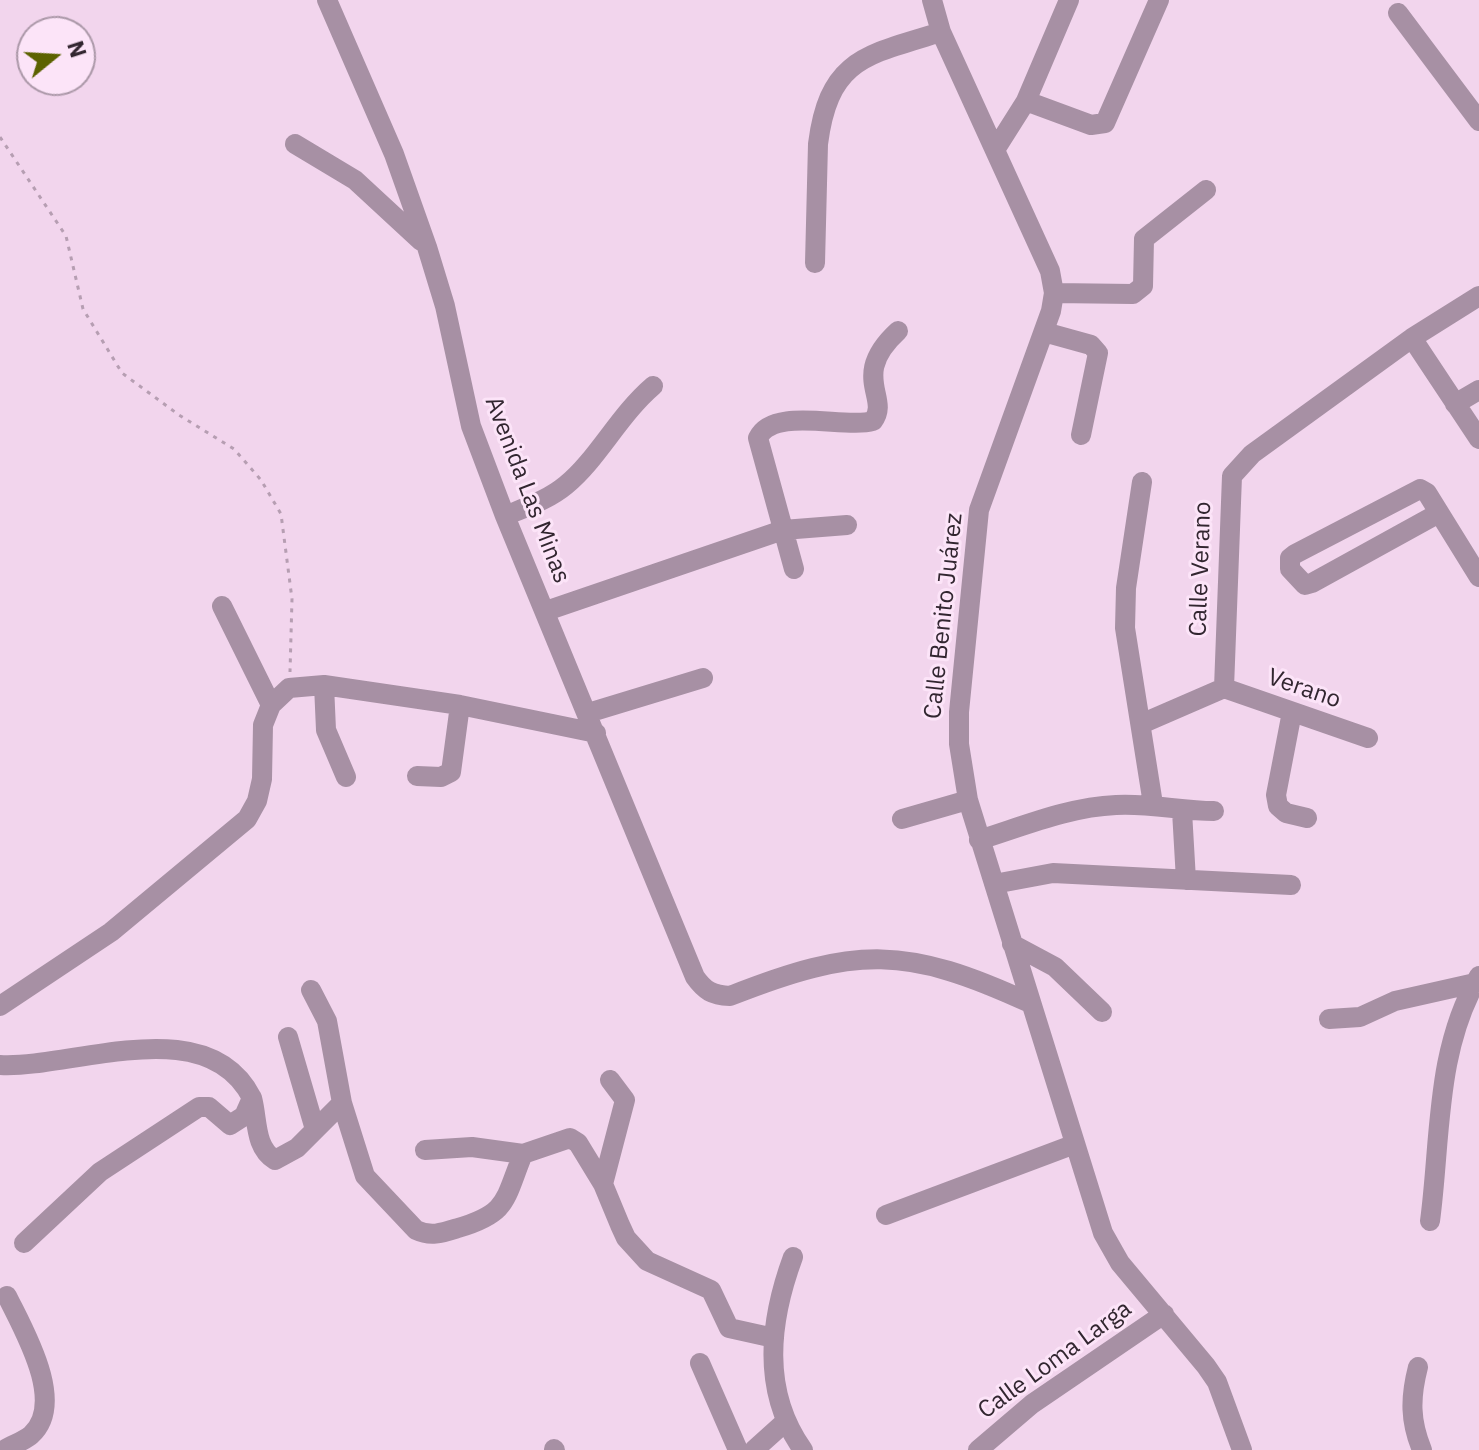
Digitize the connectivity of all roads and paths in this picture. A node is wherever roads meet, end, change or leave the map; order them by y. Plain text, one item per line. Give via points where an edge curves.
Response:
1 (327, 0) edge
2 (932, 0) edge
3 (1069, 0) edge
4 (1159, 0) edge
5 (1398, 13) dead end
6 (941, 32) junction
7 (1026, 101) junction
8 (1479, 121) edge
9 (0, 137) edge
10 (295, 144) dead end
11 (995, 150) junction
12 (1206, 190) dead end
13 (427, 247) junction
14 (815, 263) dead end
15 (1054, 293) junction
16 (1479, 296) edge
17 (898, 331) dead end
18 (1044, 332) junction
19 (1412, 338) junction
20 (653, 386) dead end
21 (1479, 390) edge
22 (1455, 404) junction
23 (1081, 435) dead end
24 (1479, 439) edge
25 (1142, 482) dead end
26 (1439, 513) junction
27 (505, 516) junction
28 (847, 525) dead end
29 (783, 530) junction
30 (794, 569) dead end
31 (1479, 577) edge
32 (222, 606) dead end
33 (546, 611) junction
34 (703, 678) dead end
35 (324, 685) junction
36 (289, 688) junction
37 (1224, 688) junction
38 (271, 705) junction
39 (460, 705) junction
40 (1292, 712) junction
41 (588, 713) junction
42 (1141, 724) junction
43 (596, 733) junction
44 (1368, 738) dead end
45 (417, 776) dead end
46 (346, 777) dead end
47 (968, 800) junction
48 (1153, 804) junction
49 (1182, 811) junction
50 (1214, 811) dead end
51 (1307, 818) dead end
52 (902, 819) dead end
53 (979, 840) junction
54 (1186, 880) junction
55 (994, 884) junction
56 (1291, 885) dead end
57 (1012, 944) junction
58 (1477, 979) edge
59 (311, 990) dead end
60 (1030, 1003) junction
61 (0, 1006) edge
62 (1102, 1012) dead end
63 (1329, 1019) dead end
64 (288, 1037) dead end
65 (0, 1065) edge
66 (610, 1080) dead end
67 (252, 1098) junction
68 (342, 1103) junction
69 (314, 1126) junction
70 (1075, 1144) junction
71 (425, 1150) dead end
72 (523, 1154) junction
73 (603, 1184) junction
74 (886, 1215) dead end
75 (1430, 1221) dead end
76 (24, 1243) dead end
77 (793, 1257) dead end
78 (7, 1296) dead end
79 (1164, 1314) junction
80 (774, 1338) junction
81 (700, 1363) dead end
82 (1418, 1367) dead end
83 (784, 1423) junction
84 (2, 1450) edge
85 (738, 1450) edge
86 (754, 1450) edge
87 (803, 1450) edge
88 (978, 1450) edge
89 (1242, 1450) edge
90 (1422, 1450) edge

1 - 13 street, Avenida Las Minas via 394,154
2 - 6 street
3 - 7 street
4 - 7 street via 1105,123 1091,125
5 - 8 street
6 - 11 street
6 - 14 street via 859,59 836,85 820,125
7 - 11 street
9 - 36 path via 66,236 83,309 122,373 234,449 281,514 292,599
10 - 13 street via 355,180
11 - 15 street via 1050,271
12 - 15 street via 1144,239 1143,286 1133,294
13 - 27 street, Avenida Las Minas via 471,426
15 - 18 street, Calle Benito Juárez
16 - 19 street, Calle Verano
17 - 29 street via 875,358 871,374 878,409 873,421 784,422 761,432 758,445
18 - 23 street via 1091,345 1098,353
18 - 47 street, Calle Benito Juárez via 979,510 959,712
19 - 22 street
19 - 37 street, Calle Verano via 1252,454 1232,476
20 - 27 street via 633,403 570,482
21 - 22 street
22 - 24 street
25 - 42 street via 1125,628
26 - 26 street via 1420,489 1295,554 1290,569 1305,585
26 - 31 street
27 - 33 street, Avenida Las Minas
28 - 29 street
29 - 30 street
29 - 33 street
32 - 38 street
33 - 41 street, Avenida Las Minas
34 - 41 street
35 - 36 street
35 - 39 street
35 - 46 street via 326,730
36 - 38 street
37 - 40 street, Verano
37 - 42 street
38 - 61 street via 263,725 262,779 247,819 111,932
39 - 43 street
39 - 45 street via 451,772
40 - 44 street, Verano
40 - 51 street via 1276,795 1286,813
41 - 43 street, Avenida Las Minas
42 - 48 street
43 - 60 street, Avenida Las Minas via 704,989 730,996 826,963 896,959 970,975
47 - 52 street
47 - 53 street, Calle Benito Juárez
48 - 49 street
48 - 53 street via 1090,807
49 - 50 street
49 - 54 street
53 - 55 street, Calle Benito Juárez
54 - 55 street via 1053,873
54 - 56 street
55 - 57 street, Calle Benito Juárez
57 - 60 street, Calle Benito Juárez
57 - 62 street via 1055,967
58 - 63 street via 1395,1001 1360,1017
58 - 75 street via 1443,1083
59 - 68 street via 327,1021
60 - 70 street, Calle Benito Juárez
64 - 69 street
65 - 67 street via 104,1052 197,1054 244,1082
66 - 73 street via 625,1100
67 - 69 street via 259,1141 275,1160 297,1148
67 - 76 street via 244,1116 230,1125 209,1107 199,1107 100,1172
68 - 69 street
68 - 72 street via 365,1176 426,1235 495,1215
70 - 74 street
70 - 79 street, Calle Benito Juárez via 1110,1249
71 - 72 street via 472,1147
72 - 73 street via 575,1140
73 - 80 street via 626,1238 647,1261 711,1290 729,1328
77 - 80 street via 782,1286
78 - 84 street via 37,1361 45,1404 31,1434
79 - 88 street, Calle Loma Larga via 1032,1404
79 - 89 street, Calle Benito Juárez via 1217,1382
80 - 83 street via 772,1368
81 - 85 street
82 - 90 street via 1411,1395 1413,1426
83 - 86 street
83 - 87 street

